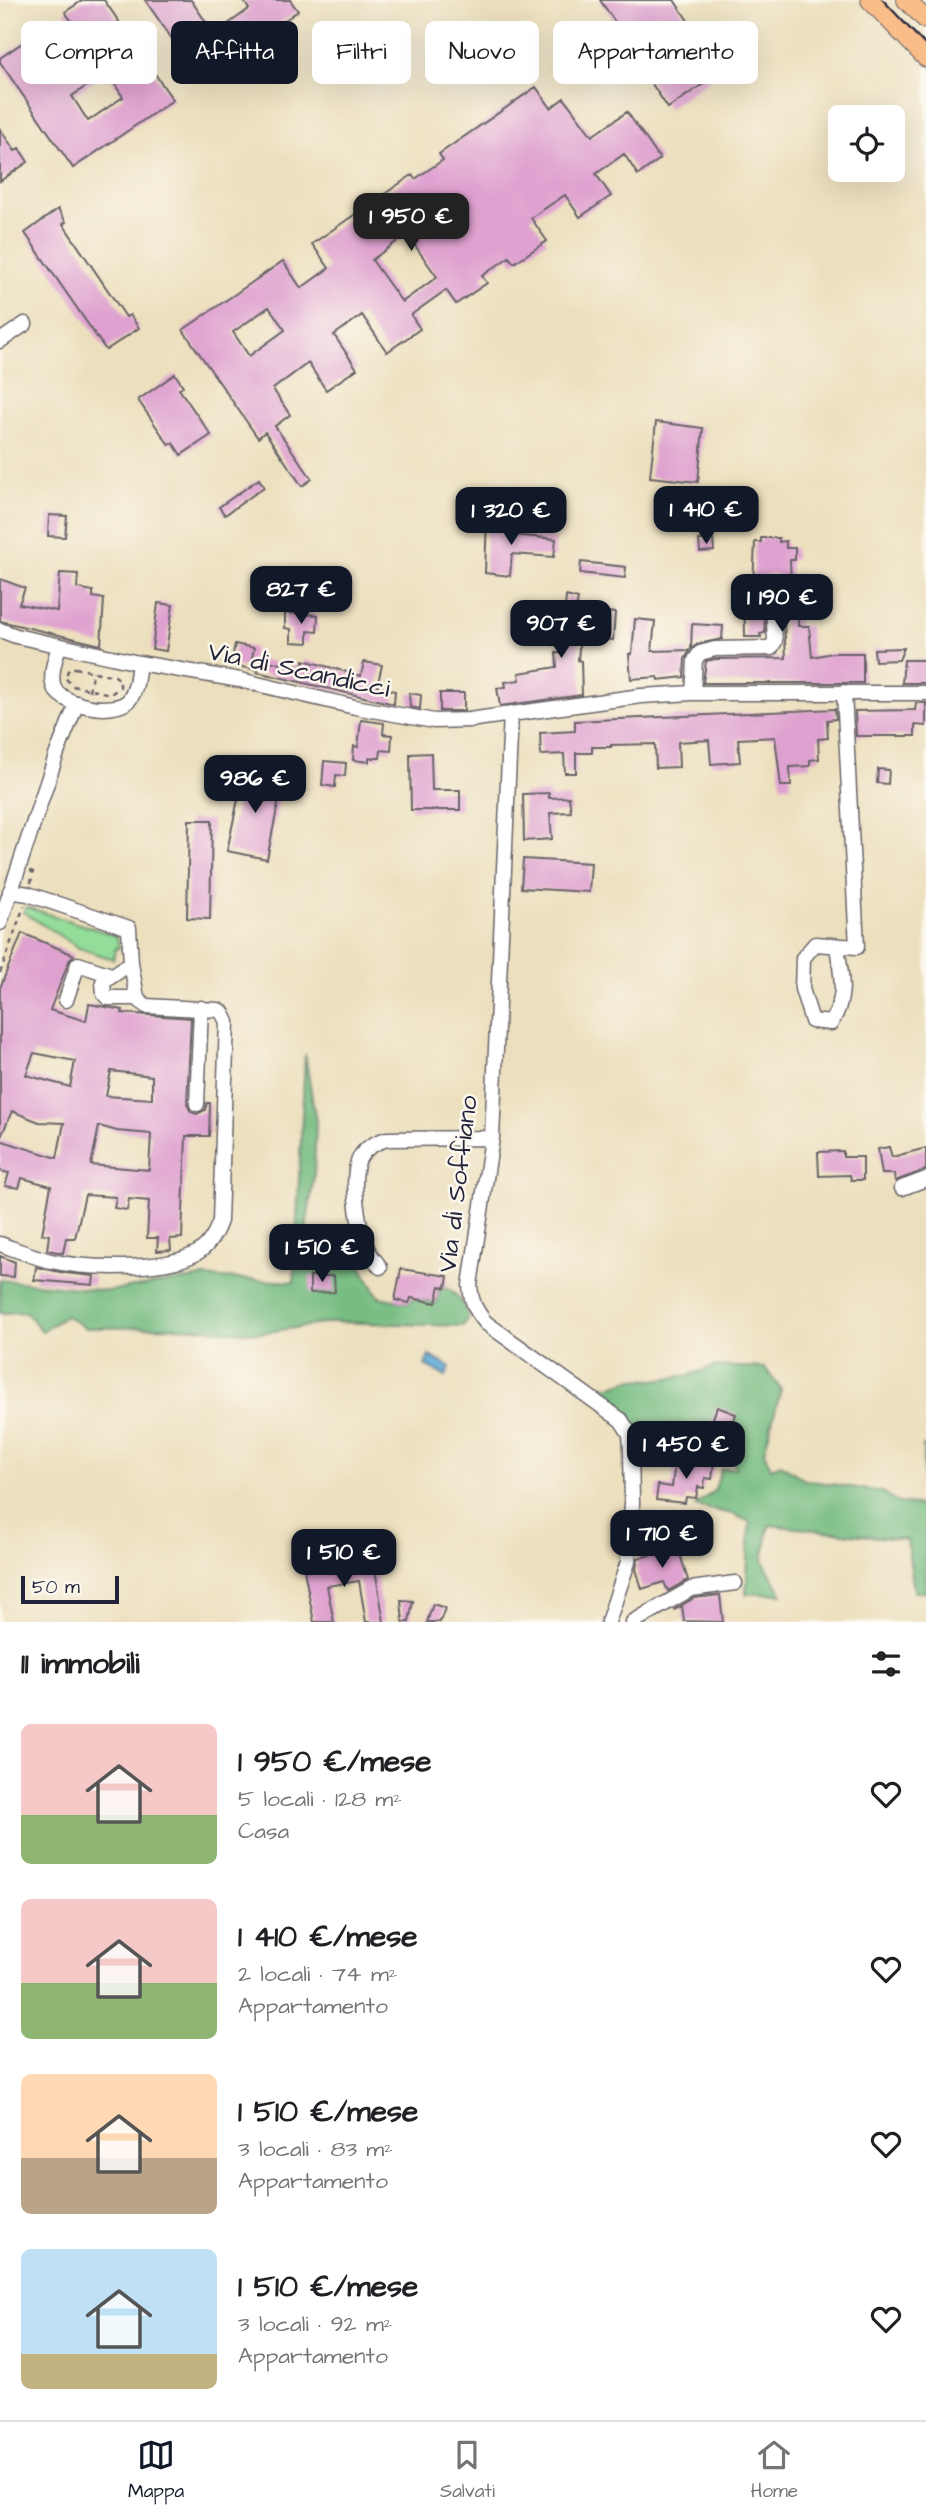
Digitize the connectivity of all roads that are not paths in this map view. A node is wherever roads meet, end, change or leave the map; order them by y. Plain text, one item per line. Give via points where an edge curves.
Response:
1 (870, 0) edge
2 (906, 0) edge
3 (926, 20) edge
4 (926, 58) edge
5 (25, 324) dead end
6 (1, 341) edge
7 (772, 583) dead end
8 (0, 630) edge
9 (59, 646) junction
10 (139, 663) junction
11 (844, 692) junction
12 (692, 693) junction
13 (926, 693) edge
14 (82, 700) junction
15 (511, 713) junction
16 (10, 891) junction
17 (0, 923) edge
18 (838, 946) junction
19 (131, 963) junction
20 (111, 975) junction
21 (137, 998) junction
22 (66, 1000) dead end
23 (201, 1008) junction
24 (197, 1104) dead end
25 (492, 1138) junction
26 (926, 1179) edge
27 (902, 1188) dead end
28 (0, 1244) edge
29 (380, 1267) dead end
30 (735, 1583) dead end
31 (608, 1622) edge
32 (634, 1622) edge

1 - 4 main road
2 - 3 main road
5 - 6 street
7 - 12 street via 775,641 771,648 700,653 695,660
8 - 9 street, Via di Scandicci
9 - 10 street, Via di Scandicci
9 - 14 street via 53,686 62,698
10 - 14 street via 134,689 122,706 112,709
10 - 15 street, Via di Scandicci via 261,684 419,720 449,722
11 - 12 street, Via di Scandicci
11 - 13 street, Via di Scandicci
11 - 18 street via 857,947
12 - 15 street, Via di Scandicci
14 - 16 street via 57,753
15 - 25 street, Via di Soffiano
16 - 17 street
16 - 19 street via 129,928
18 - 18 street via 815,944 803,958 802,989 812,1021 831,1023 841,1007
19 - 20 street
19 - 21 street
20 - 21 street via 103,982 108,998
20 - 22 street via 78,964
21 - 23 street via 146,1006
23 - 24 street
23 - 28 street via 222,1012 228,1027 220,1222 209,1243 186,1258 114,1267 52,1261
25 - 29 street via 387,1139 373,1144 360,1157 354,1180 362,1232
25 - 31 street, Via di Soffiano via 470,1285 473,1307 486,1323 621,1420 630,1434 628,1562
26 - 27 street
30 - 32 street via 691,1589

